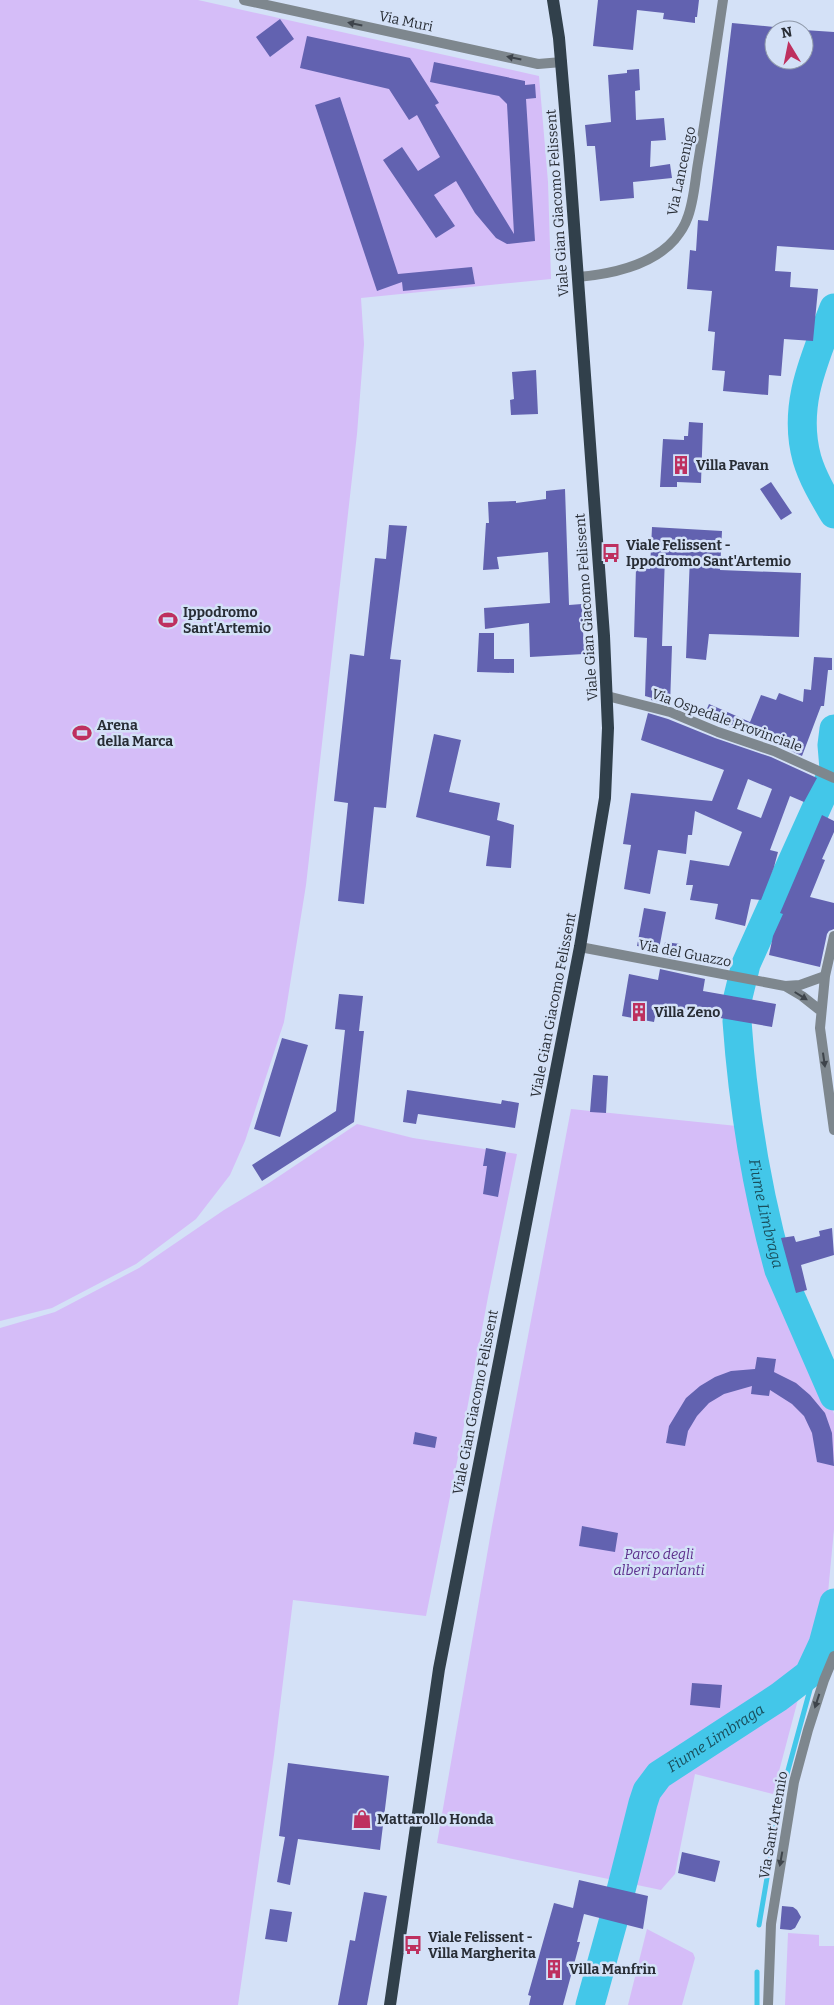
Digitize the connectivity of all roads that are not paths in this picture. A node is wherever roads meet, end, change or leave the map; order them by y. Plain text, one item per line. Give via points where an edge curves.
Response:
1 (244, 0) edge
2 (554, 0) edge
3 (723, 0) edge
4 (562, 62) junction
5 (578, 277) junction
6 (607, 696) junction
7 (830, 776) edge
8 (834, 936) edge
9 (580, 947) junction
10 (825, 976) junction
11 (785, 986) junction
12 (821, 1011) junction
13 (834, 1130) edge
14 (834, 1656) edge
15 (390, 2005) edge
16 (768, 2005) edge

4 -> 1 street, Via Muri via 538,64
2 - 4 main road, Viale Gian Giacomo Felissent
3 - 5 street, Via Lancenigo via 687,219 675,239 637,264 598,276
4 - 5 main road, Viale Gian Giacomo Felissent
5 - 6 main road, Viale Gian Giacomo Felissent
6 - 7 street, Via Ospedale Provinciale via 670,712
6 - 9 main road, Viale Gian Giacomo Felissent via 605,798
8 - 10 street
9 - 11 street, Via del Guazzo
9 - 15 main road, Viale Gian Giacomo Felissent via 439,1669
10 - 11 street, Via del Guazzo via 800,985
10 - 12 street
11 -> 12 street, Via del Guazzo
12 -> 13 street via 821,1042
14 -> 16 street, Via Sant'Artemio via 810,1721 793,1789 771,1924

